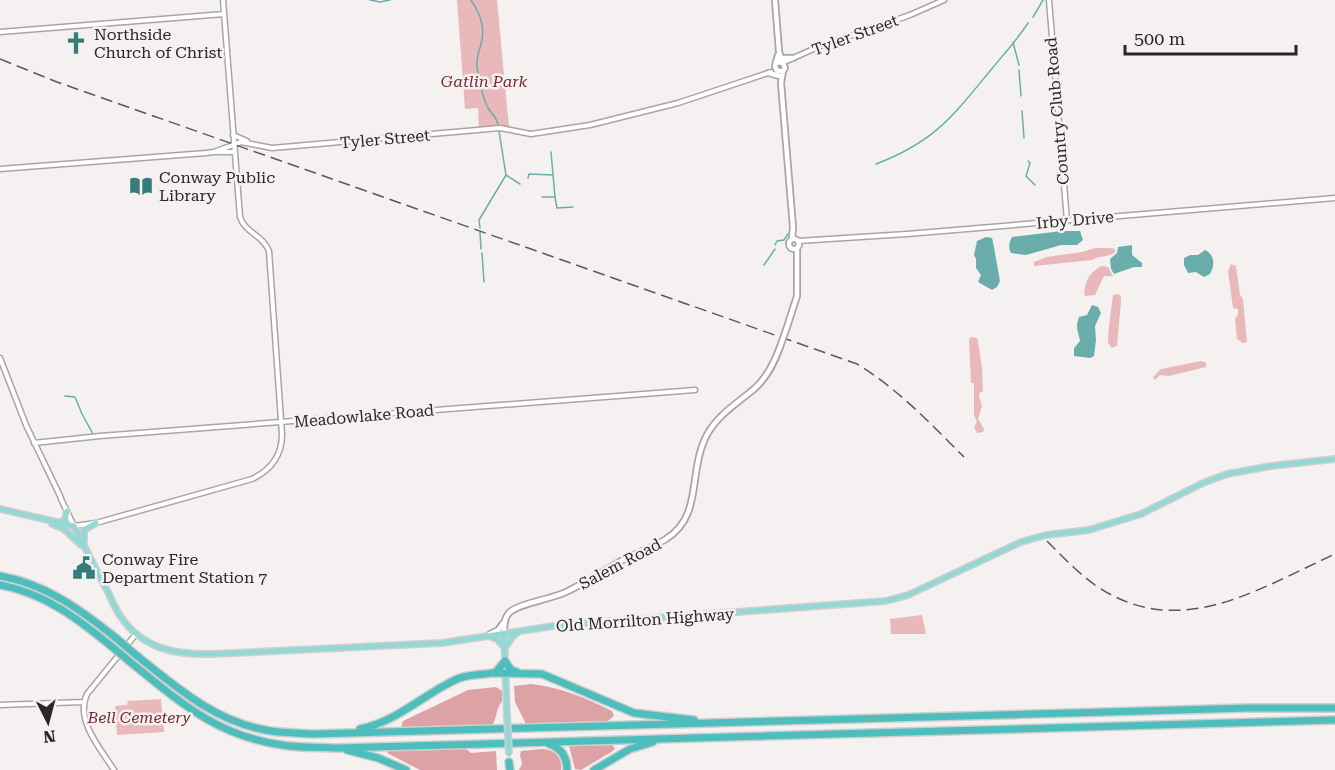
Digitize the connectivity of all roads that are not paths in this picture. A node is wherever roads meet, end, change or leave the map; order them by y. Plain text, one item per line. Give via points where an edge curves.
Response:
1 (223, 0) edge
2 (775, 0) edge
3 (944, 0) edge
4 (1049, 0) edge
5 (224, 14) junction
6 (0, 32) edge
7 (799, 56) junction
8 (793, 58) joint
9 (780, 67) junction
10 (766, 74) junction
11 (233, 135) junction
12 (247, 142) junction
13 (234, 144) junction
14 (214, 152) junction
15 (234, 152) junction
16 (0, 169) edge
17 (1335, 198) edge
18 (1067, 221) junction
19 (796, 244) junction
20 (0, 358) edge
21 (695, 390) dead end
22 (282, 422) junction
23 (290, 422) junction
24 (282, 431) junction
25 (34, 443) junction
26 (1335, 459) edge
27 (0, 509) edge
28 (68, 513) junction
29 (22, 514) junction
30 (59, 523) junction
31 (96, 523) junction
32 (85, 524) junction
33 (74, 526) junction
34 (89, 556) junction
35 (0, 576) edge
36 (0, 585) edge
37 (506, 620) junction
38 (519, 631) junction
39 (504, 633) junction
40 (136, 634) junction
41 (487, 635) junction
42 (505, 648) junction
43 (505, 661) junction
44 (505, 673) junction
45 (522, 673) junction
46 (492, 674) junction
47 (83, 702) junction
48 (0, 705) edge
49 (1335, 708) edge
50 (1335, 720) edge
51 (724, 723) junction
52 (313, 734) junction
53 (673, 738) junction
54 (540, 742) junction
55 (338, 748) junction
56 (509, 764) edge
57 (114, 770) edge
58 (405, 770) edge
59 (567, 770) edge
60 (594, 770) edge

1 - 5 street
2 - 9 main road, Salem Road
3 - 7 street, Tyler Street
4 - 18 street, Country Club Road
5 - 6 street
5 - 11 street
7 - 8 street, Tyler Street
7 - 9 street, Tyler Street
8 - 9 main road
9 - 10 main road
9 - 10 street, Tyler Street
9 - 19 main road, Salem Road
10 - 12 street, Tyler Street via 667,106 590,125 531,134 500,128 272,148
11 - 12 street
11 - 13 street
12 - 13 street, Tyler Street
13 - 14 street, Tyler Street
13 - 15 street
14 - 15 street
14 - 16 street, Tyler Street
15 - 22 street via 241,221 266,243 269,251
17 - 18 street, Irby Drive
18 - 19 street, Irby Drive
19 - 37 main road, Salem Road, bridge via 797,296 780,347 759,384 727,410 707,435 697,462 691,509 686,519 665,540 566,592 514,609
20 - 25 street
21 - 23 street, Meadowlake Road
22 - 23 street, Meadowlake Road
22 - 24 street
22 - 25 street, Meadowlake Road
23 - 24 street
24 - 31 street via 281,449 275,461 252,479
25 - 28 street
26 - 38 main road, Old Morrilton Highway via 1227,474 1141,514 1089,530 1021,542 908,595 886,601
27 - 29 main road
28 - 30 main road
28 - 32 street
28 - 33 street
29 - 30 main road
29 - 34 main road via 64,529
30 - 33 main road
31 - 32 street
31 - 34 main road via 83,533
32 - 33 street
33 - 34 main road, Old Morrilton Highway
34 - 40 main road, Old Morrilton Highway via 121,617
35 - 52 highway, bridge via 57,596 195,702 228,719 270,731
36 - 55 highway, bridge via 41,597 77,618 201,717 225,730 284,746
37 - 38 main road via 509,629
37 - 39 main road
37 - 41 main road, Salem Road
38 - 39 main road, Old Morrilton Highway
38 - 42 main road
39 - 41 main road, Old Morrilton Highway
39 - 42 main road
40 - 41 main road, Old Morrilton Highway via 159,648 188,655 442,643
40 - 47 street
41 - 42 main road
42 - 43 main road
43 - 44 main road
43 - 45 highway via 513,671
43 - 46 highway
44 - 45 highway
44 - 46 highway
44 - 56 main road, bridge
45 - 51 highway via 549,676 634,713
46 - 52 highway via 455,680 377,725
47 - 48 street
47 - 57 street via 85,721
49 - 51 highway
50 - 53 highway
51 - 52 highway
53 - 54 highway
53 - 60 highway via 634,748
54 - 55 highway
54 - 59 highway via 561,751
55 - 58 highway

